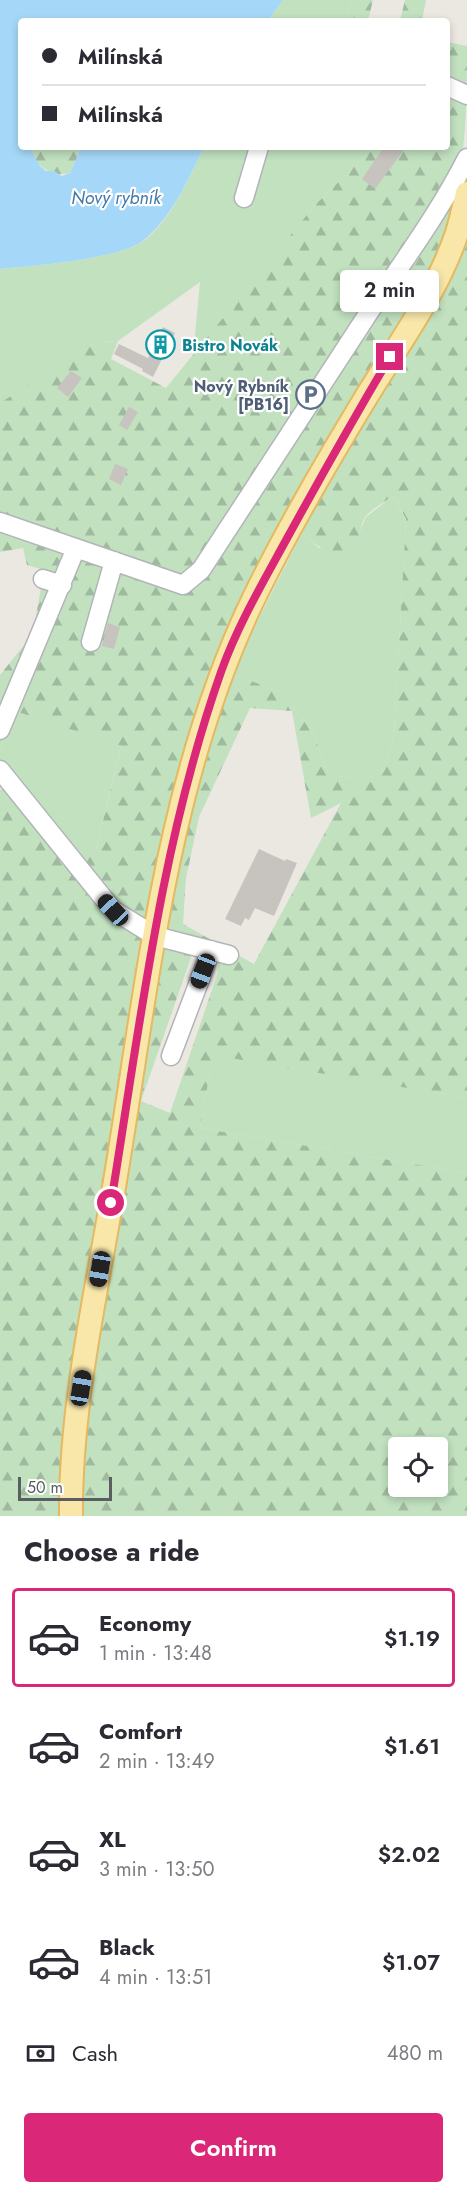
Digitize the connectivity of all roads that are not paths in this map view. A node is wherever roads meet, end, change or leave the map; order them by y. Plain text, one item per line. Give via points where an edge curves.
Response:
1 (450, 87) edge
2 (467, 95) edge
3 (258, 150) edge
4 (467, 159) edge
5 (467, 193) edge
6 (244, 198) dead end
7 (0, 522) edge
8 (76, 548) junction
9 (114, 561) junction
10 (43, 579) dead end
11 (62, 585) junction
12 (91, 642) dead end
13 (0, 730) edge
14 (0, 770) edge
15 (155, 936) junction
16 (211, 950) junction
17 (229, 955) dead end
18 (171, 1056) dead end
19 (71, 1516) edge

1 - 2 street
3 - 6 street
4 - 9 street via 410,254 201,570 183,585
5 - 15 main road via 441,270 254,599 222,670 193,757
7 - 8 street
8 - 9 street
8 - 11 street
9 - 12 street
10 - 11 street
11 - 13 street
14 - 15 street via 113,910
15 - 16 street
15 - 19 main road via 79,1403
16 - 17 street
16 - 18 street

